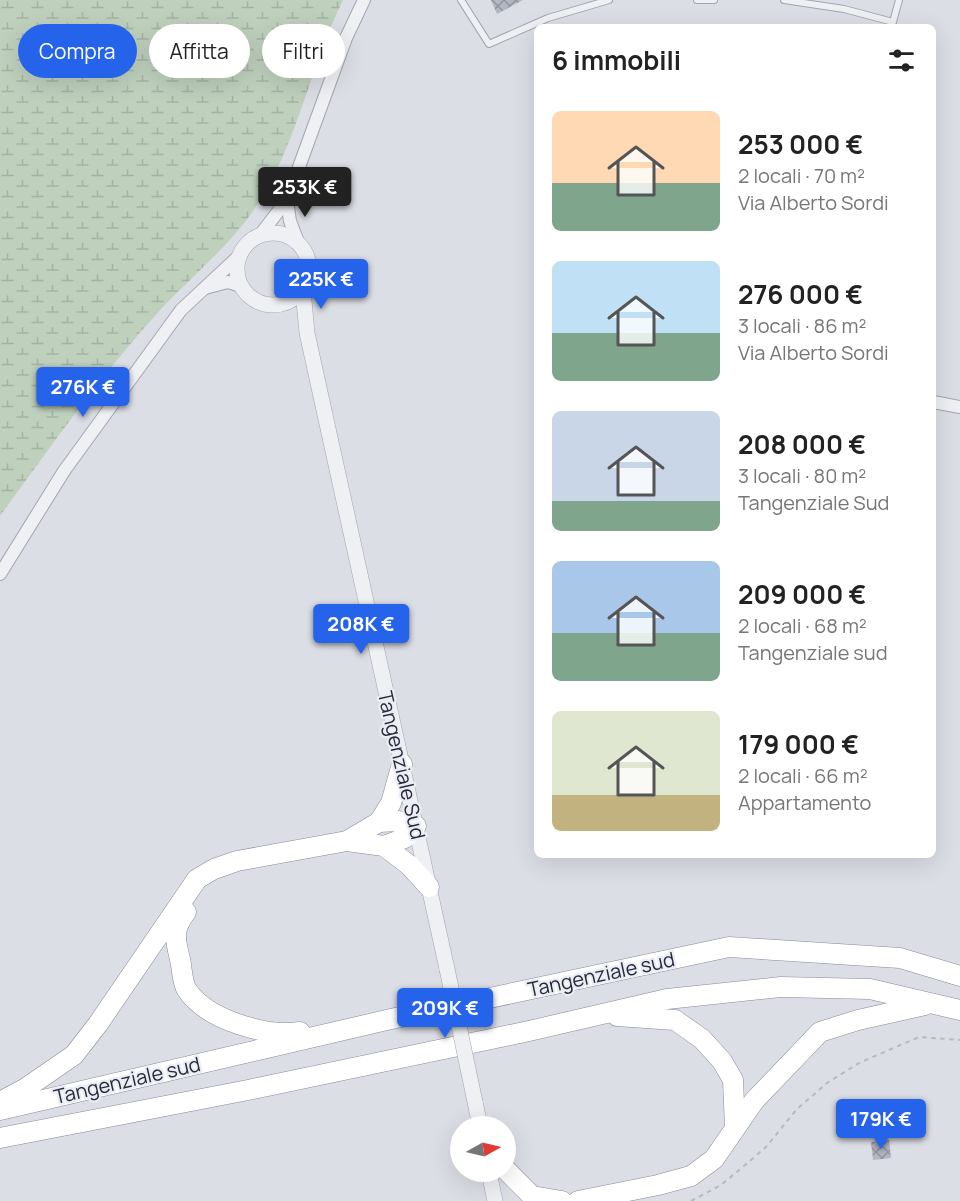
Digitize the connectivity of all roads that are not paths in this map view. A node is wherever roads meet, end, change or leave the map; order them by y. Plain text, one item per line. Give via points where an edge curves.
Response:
1 (364, 0) edge
2 (461, 0) edge
3 (609, 0) edge
4 (697, 0) edge
5 (714, 0) edge
6 (784, 0) edge
7 (899, 0) edge
8 (534, 24) edge
9 (534, 24) edge
10 (287, 200) junction
11 (261, 235) junction
12 (298, 242) junction
13 (241, 254) junction
14 (241, 286) junction
15 (201, 289) junction
16 (303, 290) junction
17 (285, 304) junction
18 (307, 333) junction
19 (936, 402) edge
20 (960, 406) edge
21 (0, 574) edge
22 (402, 764) junction
23 (379, 822) junction
24 (416, 826) junction
25 (347, 841) junction
26 (384, 846) junction
27 (271, 857) junction
28 (429, 887) junction
29 (960, 976) edge
30 (934, 1004) junction
31 (960, 1010) edge
32 (593, 1014) junction
33 (391, 1019) junction
34 (0, 1102) edge
35 (0, 1110) edge
36 (478, 1116) edge
37 (735, 1127) junction
38 (0, 1138) edge
39 (491, 1182) edge
40 (515, 1182) edge
41 (527, 1198) edge
42 (495, 1201) edge
43 (562, 1201) edge
44 (578, 1201) edge

1 - 10 street via 345,38
2 - 9 lane via 489,44
3 - 8 lane
4 - 5 lane
6 - 7 lane via 844,9 892,22
10 - 11 street
10 - 12 street
11 - 12 street via 276,233
11 - 13 street
12 - 16 street via 309,260
13 - 14 street via 237,270
13 - 15 street
14 - 15 street via 217,283
14 - 17 street via 264,304
15 - 21 street via 181,310 70,462
16 - 17 street
16 - 18 street, Tangenziale Sud
17 - 18 street, Tangenziale Sud
18 - 22 street, Tangenziale Sud
19 - 20 street
22 - 23 highway via 391,803
22 - 24 street, Tangenziale Sud
23 - 24 highway via 399,820
23 - 25 highway
24 - 26 highway via 405,838
24 - 28 street, Tangenziale Sud
25 - 26 highway
25 - 27 highway
26 - 28 highway
27 - 33 highway via 214,880 183,916 174,937 186,990 206,1008 238,1024 267,1032 289,1034
27 - 34 highway via 237,861 197,879 74,1055
28 - 36 street, Tangenziale Sud, bridge
29 - 33 highway, Tangenziale sud via 900,957 729,948
30 - 31 highway, Tangenziale sud
30 - 32 highway, Tangenziale sud via 870,989 782,987 667,999
30 - 37 highway via 820,1032 785,1066
32 - 37 highway via 675,1020 702,1039 733,1080
32 - 38 highway, Tangenziale sud via 529,1031
33 - 35 highway, Tangenziale sud
37 - 44 highway via 714,1160 691,1176
39 - 42 street
40 - 41 highway
41 - 43 highway

